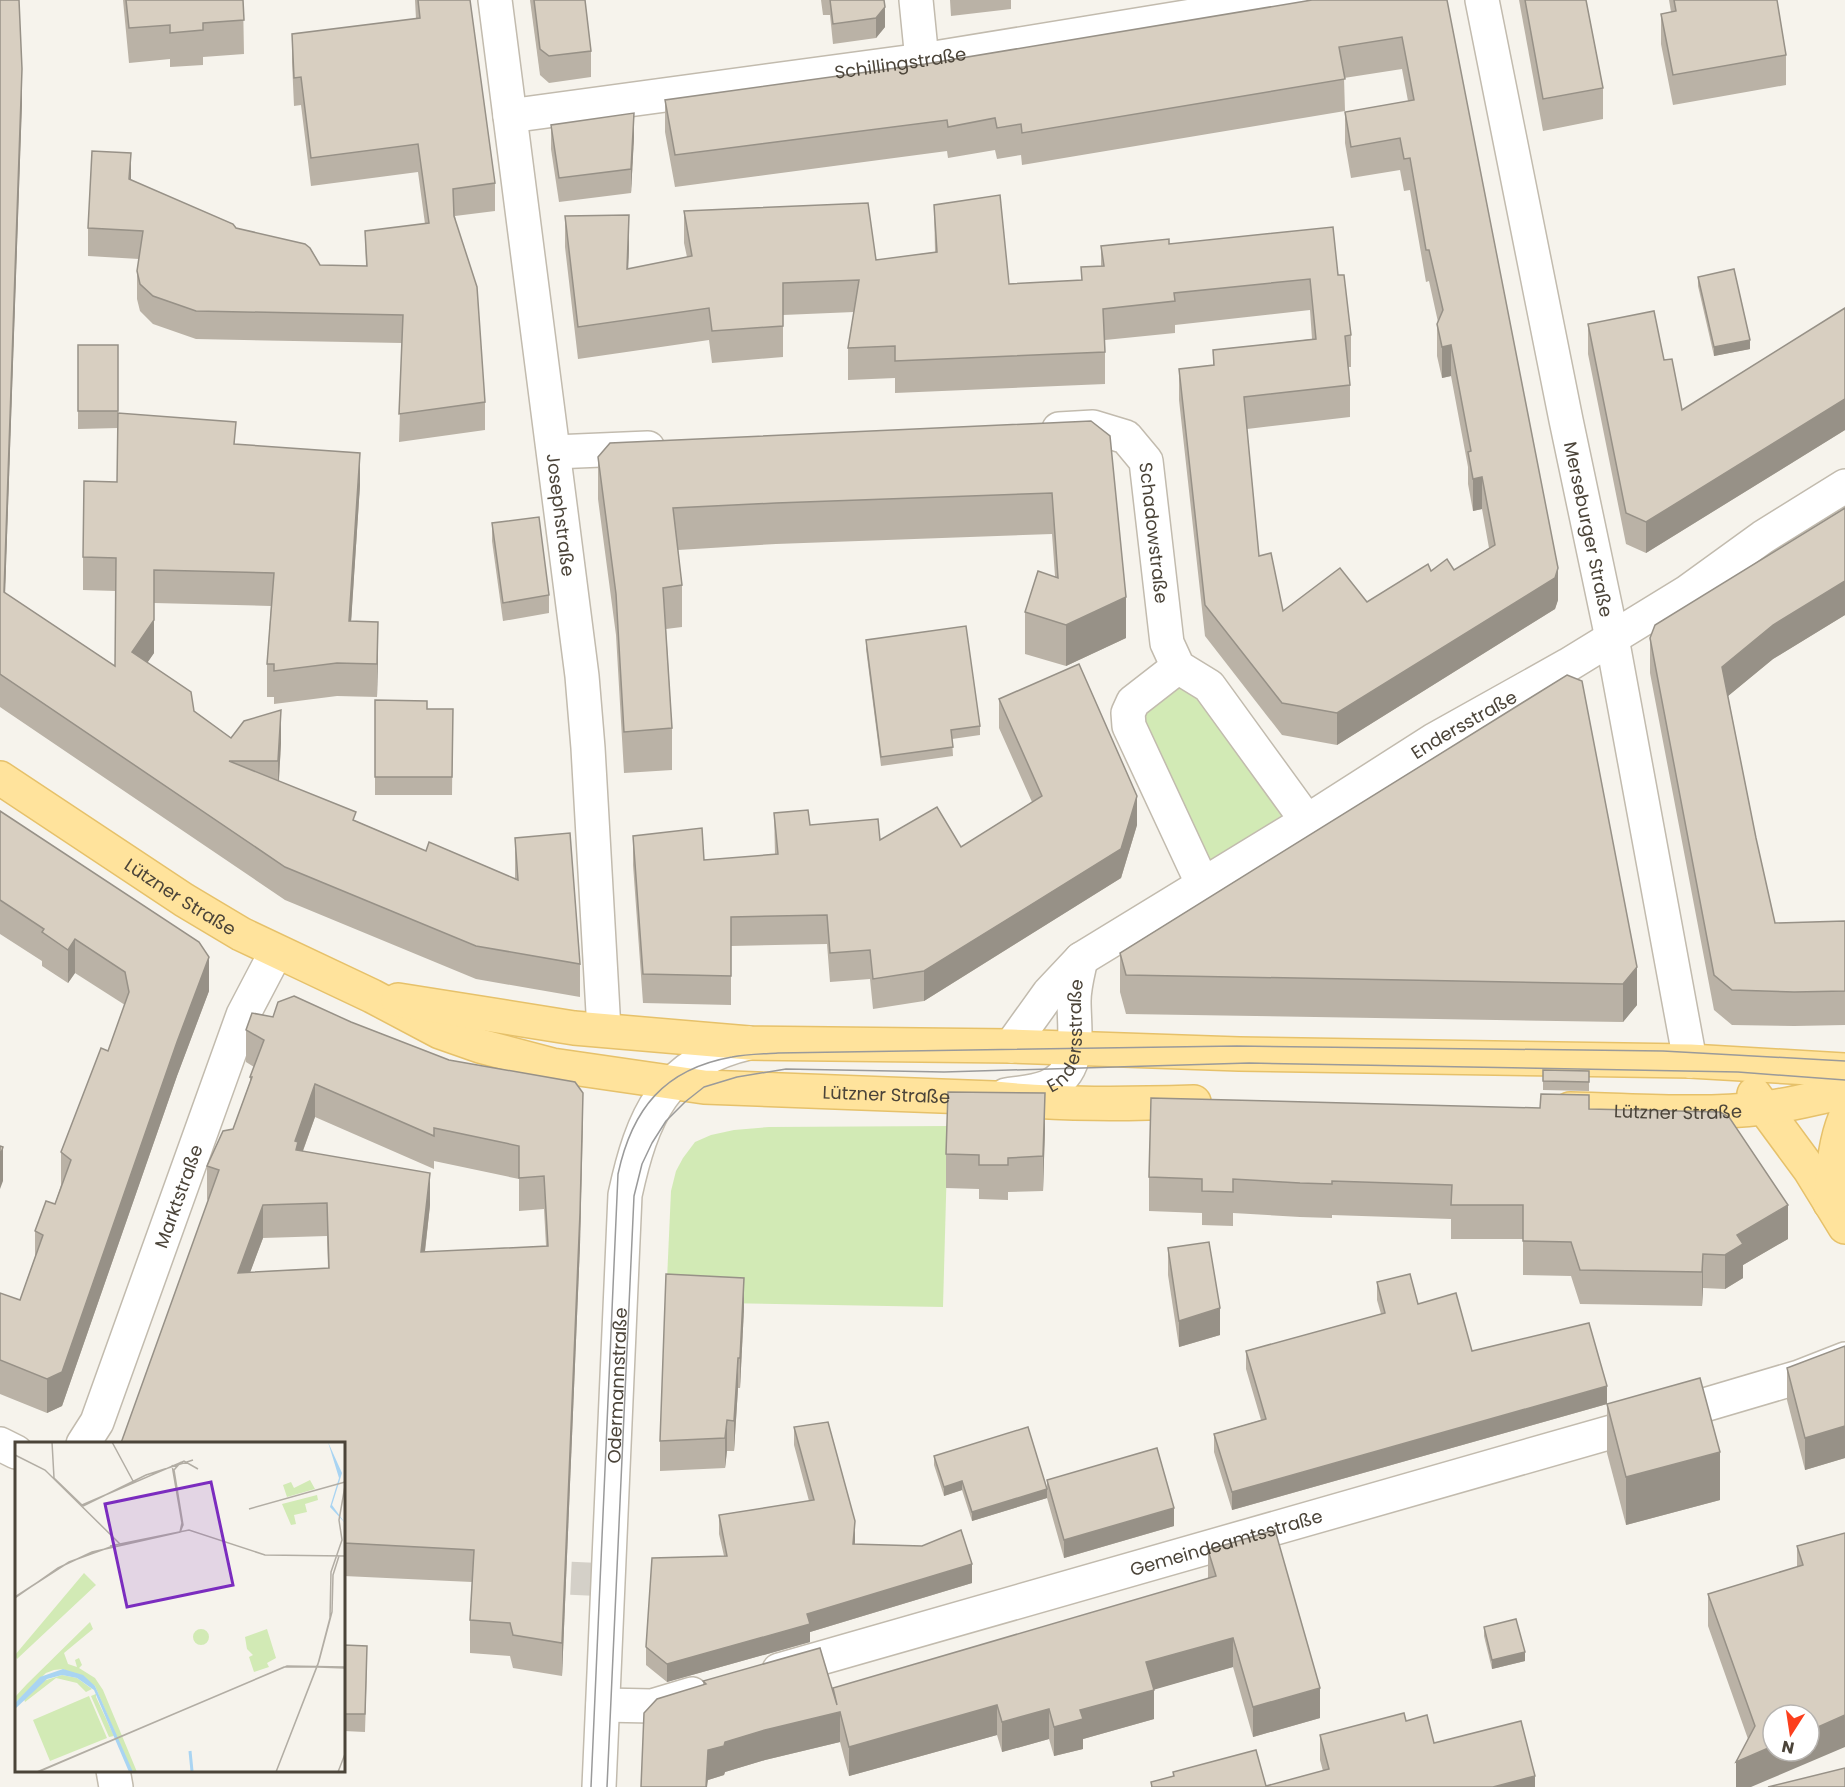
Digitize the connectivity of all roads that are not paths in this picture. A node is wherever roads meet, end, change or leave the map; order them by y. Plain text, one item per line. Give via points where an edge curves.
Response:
1 (495, 0) edge
2 (916, 0) edge
3 (1290, 0) edge
4 (1482, 0) edge
5 (922, 60) junction
6 (510, 116) junction
7 (1034, 430) edge
8 (677, 447) edge
9 (554, 452) junction
10 (1845, 486) edge
11 (1612, 638) junction
12 (1178, 667) junction
13 (0, 778) edge
14 (1307, 821) junction
15 (1203, 885) junction
16 (276, 952) junction
17 (1081, 960) junction
18 (372, 996) junction
19 (604, 1030) junction
20 (748, 1043) junction
21 (1011, 1046) junction
22 (1075, 1048) junction
23 (1690, 1061) junction
24 (1728, 1063) junction
25 (1845, 1070) edge
26 (672, 1084) junction
27 (1845, 1092) edge
28 (994, 1098) junction
29 (1224, 1102) edge
30 (1537, 1108) edge
31 (1764, 1108) junction
32 (1845, 1118) edge
33 (1837, 1215) edge
34 (1845, 1359) edge
35 (84, 1442) edge
36 (0, 1444) edge
37 (15, 1452) edge
38 (603, 1705) junction
39 (113, 1772) edge
40 (116, 1787) edge
41 (599, 1787) edge

1 - 6 street, Josephstraße
2 - 5 street
3 - 5 street, Schillingstraße
4 - 11 street, Merseburger Straße
5 - 6 street, Schillingstraße
6 - 9 street, Josephstraße
7 - 12 street, Schadowstraße via 1094,427 1126,437 1146,461 1167,643
8 - 9 street
9 - 19 street, Josephstraße via 583,688
10 - 11 street, Endersstraße
11 - 14 street, Endersstraße via 1434,740
11 - 23 street, Merseburger Straße
12 - 14 street via 1209,686
12 - 15 street via 1133,702 1128,713 1130,726
13 - 16 main road, Lützner Straße via 184,900
14 - 15 street, Endersstraße
15 - 17 street, Endersstraße
16 - 18 main road, Lützner Straße
16 - 35 street, Marktstraße via 243,1015 97,1422
17 - 21 street, Endersstraße via 1049,993
17 - 22 street, Endersstraße via 1074,998
18 - 19 main road, Lützner Straße
18 - 26 main road, Lützner Straße via 440,1032 480,1046 552,1065
19 - 20 main road, Lützner Straße
20 - 21 main road, Lützner Straße
20 - 26 street, Odermannstraße via 707,1057
21 - 22 main road, Lützner Straße
22 - 23 main road, Lützner Straße
22 - 28 street, Endersstraße via 1069,1069 1047,1087
23 - 24 main road, Lützner Straße
24 - 25 main road, Lützner Straße
24 - 31 main road
26 - 28 main road, Lützner Straße via 785,1092
26 - 38 street, Odermannstraße via 642,1128 625,1195
27 - 31 main road, Lützner Straße
28 - 29 main road, Lützner Straße via 1109,1104
30 - 31 main road, Lützner Straße via 1689,1112
31 - 33 main road via 1810,1170
32 - 33 main road via 1834,1155
34 - 38 street, Gemeindeamtsstraße via 1799,1377 1657,1419 652,1706
36 - 37 street
38 - 41 street, Odermannstraße
39 - 40 street

